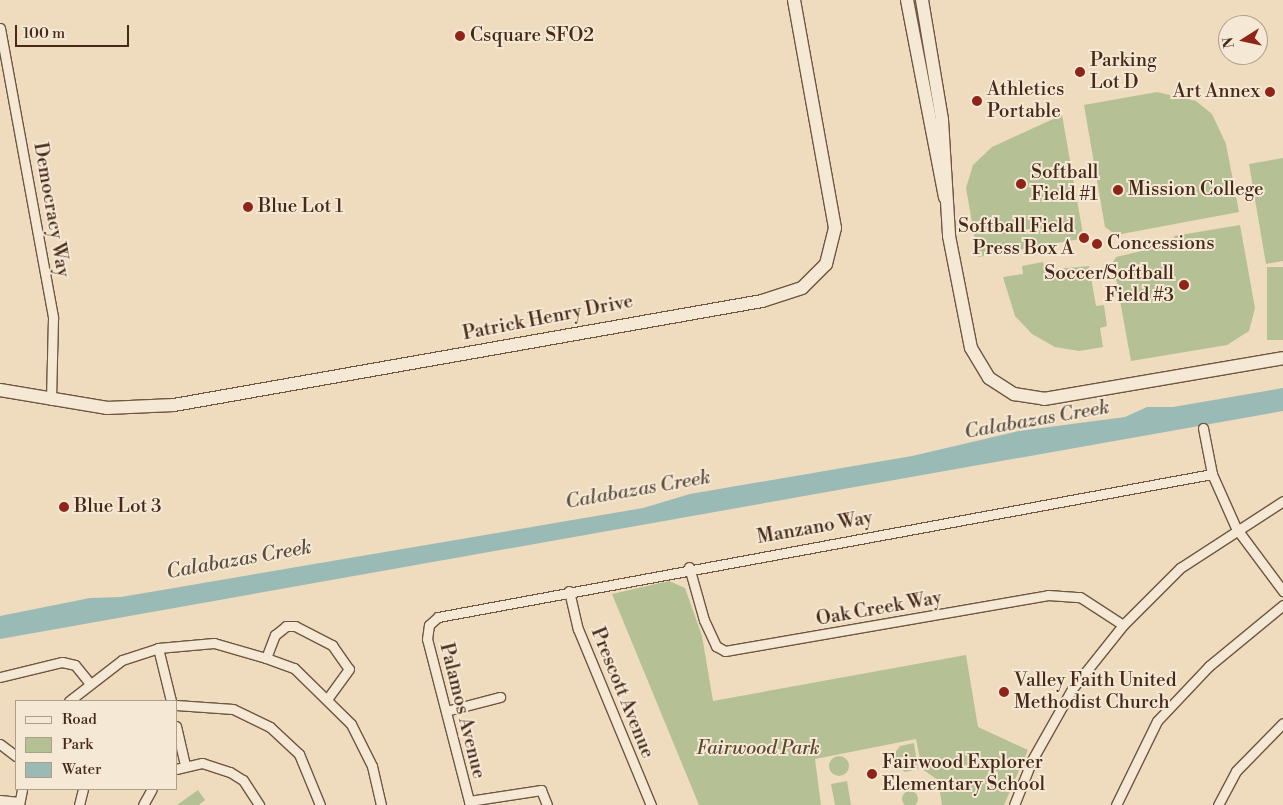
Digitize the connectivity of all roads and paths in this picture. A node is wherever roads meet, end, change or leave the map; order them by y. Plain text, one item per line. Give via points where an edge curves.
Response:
1 (794, 0) edge
2 (907, 0) edge
3 (922, 0) edge
4 (0, 28) edge
5 (946, 197) junction
6 (1283, 358) edge
7 (0, 390) edge
8 (51, 400) junction
9 (1203, 428) dead end
10 (1212, 474) junction
11 (1283, 501) edge
12 (1236, 528) junction
13 (689, 567) junction
14 (569, 591) junction
15 (1283, 591) edge
16 (1283, 605) edge
17 (429, 625) joint
18 (1123, 625) junction
19 (158, 648) junction
20 (266, 658) junction
21 (0, 677) edge
22 (89, 682) junction
23 (500, 697) dead end
24 (328, 698) junction
25 (71, 700) edge
26 (171, 700) edge
27 (178, 705) edge
28 (446, 711) junction
29 (1283, 723) edge
30 (178, 734) edge
31 (0, 744) edge
32 (15, 755) edge
33 (185, 764) junction
34 (178, 768) edge
35 (22, 790) edge
36 (83, 790) edge
37 (151, 790) edge
38 (0, 800) edge
39 (19, 803) edge
40 (469, 803) edge
41 (79, 805) edge
42 (143, 805) edge
43 (259, 805) edge
44 (320, 805) edge
45 (381, 805) edge
46 (547, 805) edge
47 (651, 805) edge
48 (1014, 805) edge
49 (1116, 805) edge
50 (1218, 805) edge

1 - 8 street, Patrick Henry Drive via 835,228 826,264 802,288 762,301 174,405 122,409
2 - 5 street
3 - 5 street via 942,120
4 - 8 street, Democracy Way via 53,318
5 - 6 street via 971,348 989,378 1014,394 1052,398
7 - 8 street, Patrick Henry Drive
9 - 10 street
10 - 12 street
10 - 13 street, Manzano Way
11 - 12 street
12 - 15 street
12 - 18 street via 1180,568
13 - 14 street, Manzano Way
13 - 18 street, Oak Creek Way via 704,620 716,646 725,651 1048,595 1080,597
14 - 17 street, Manzano Way via 438,617
14 - 47 street, Prescott Avenue via 578,629
16 - 49 street via 1209,666 1157,721
17 - 28 street, Palamos Avenue via 427,639
18 - 48 street via 1072,690 1032,760
19 - 20 street via 214,643
19 - 22 street via 122,660
19 - 26 street
20 - 24 street via 294,668
20 - 24 street via 275,635 286,626 295,626 332,645 350,670
21 - 22 street via 69,662
22 - 25 street
23 - 28 street
24 - 45 street via 360,740 372,766
27 - 44 street via 233,709 270,727 299,754
28 - 40 street, Palamos Avenue
29 - 50 street via 1236,771
30 - 33 street
31 - 32 street
33 - 34 street
33 - 43 street via 202,763 230,772 243,780
35 - 39 street
36 - 41 street
37 - 42 street
38 - 39 street
40 - 46 street via 541,790

